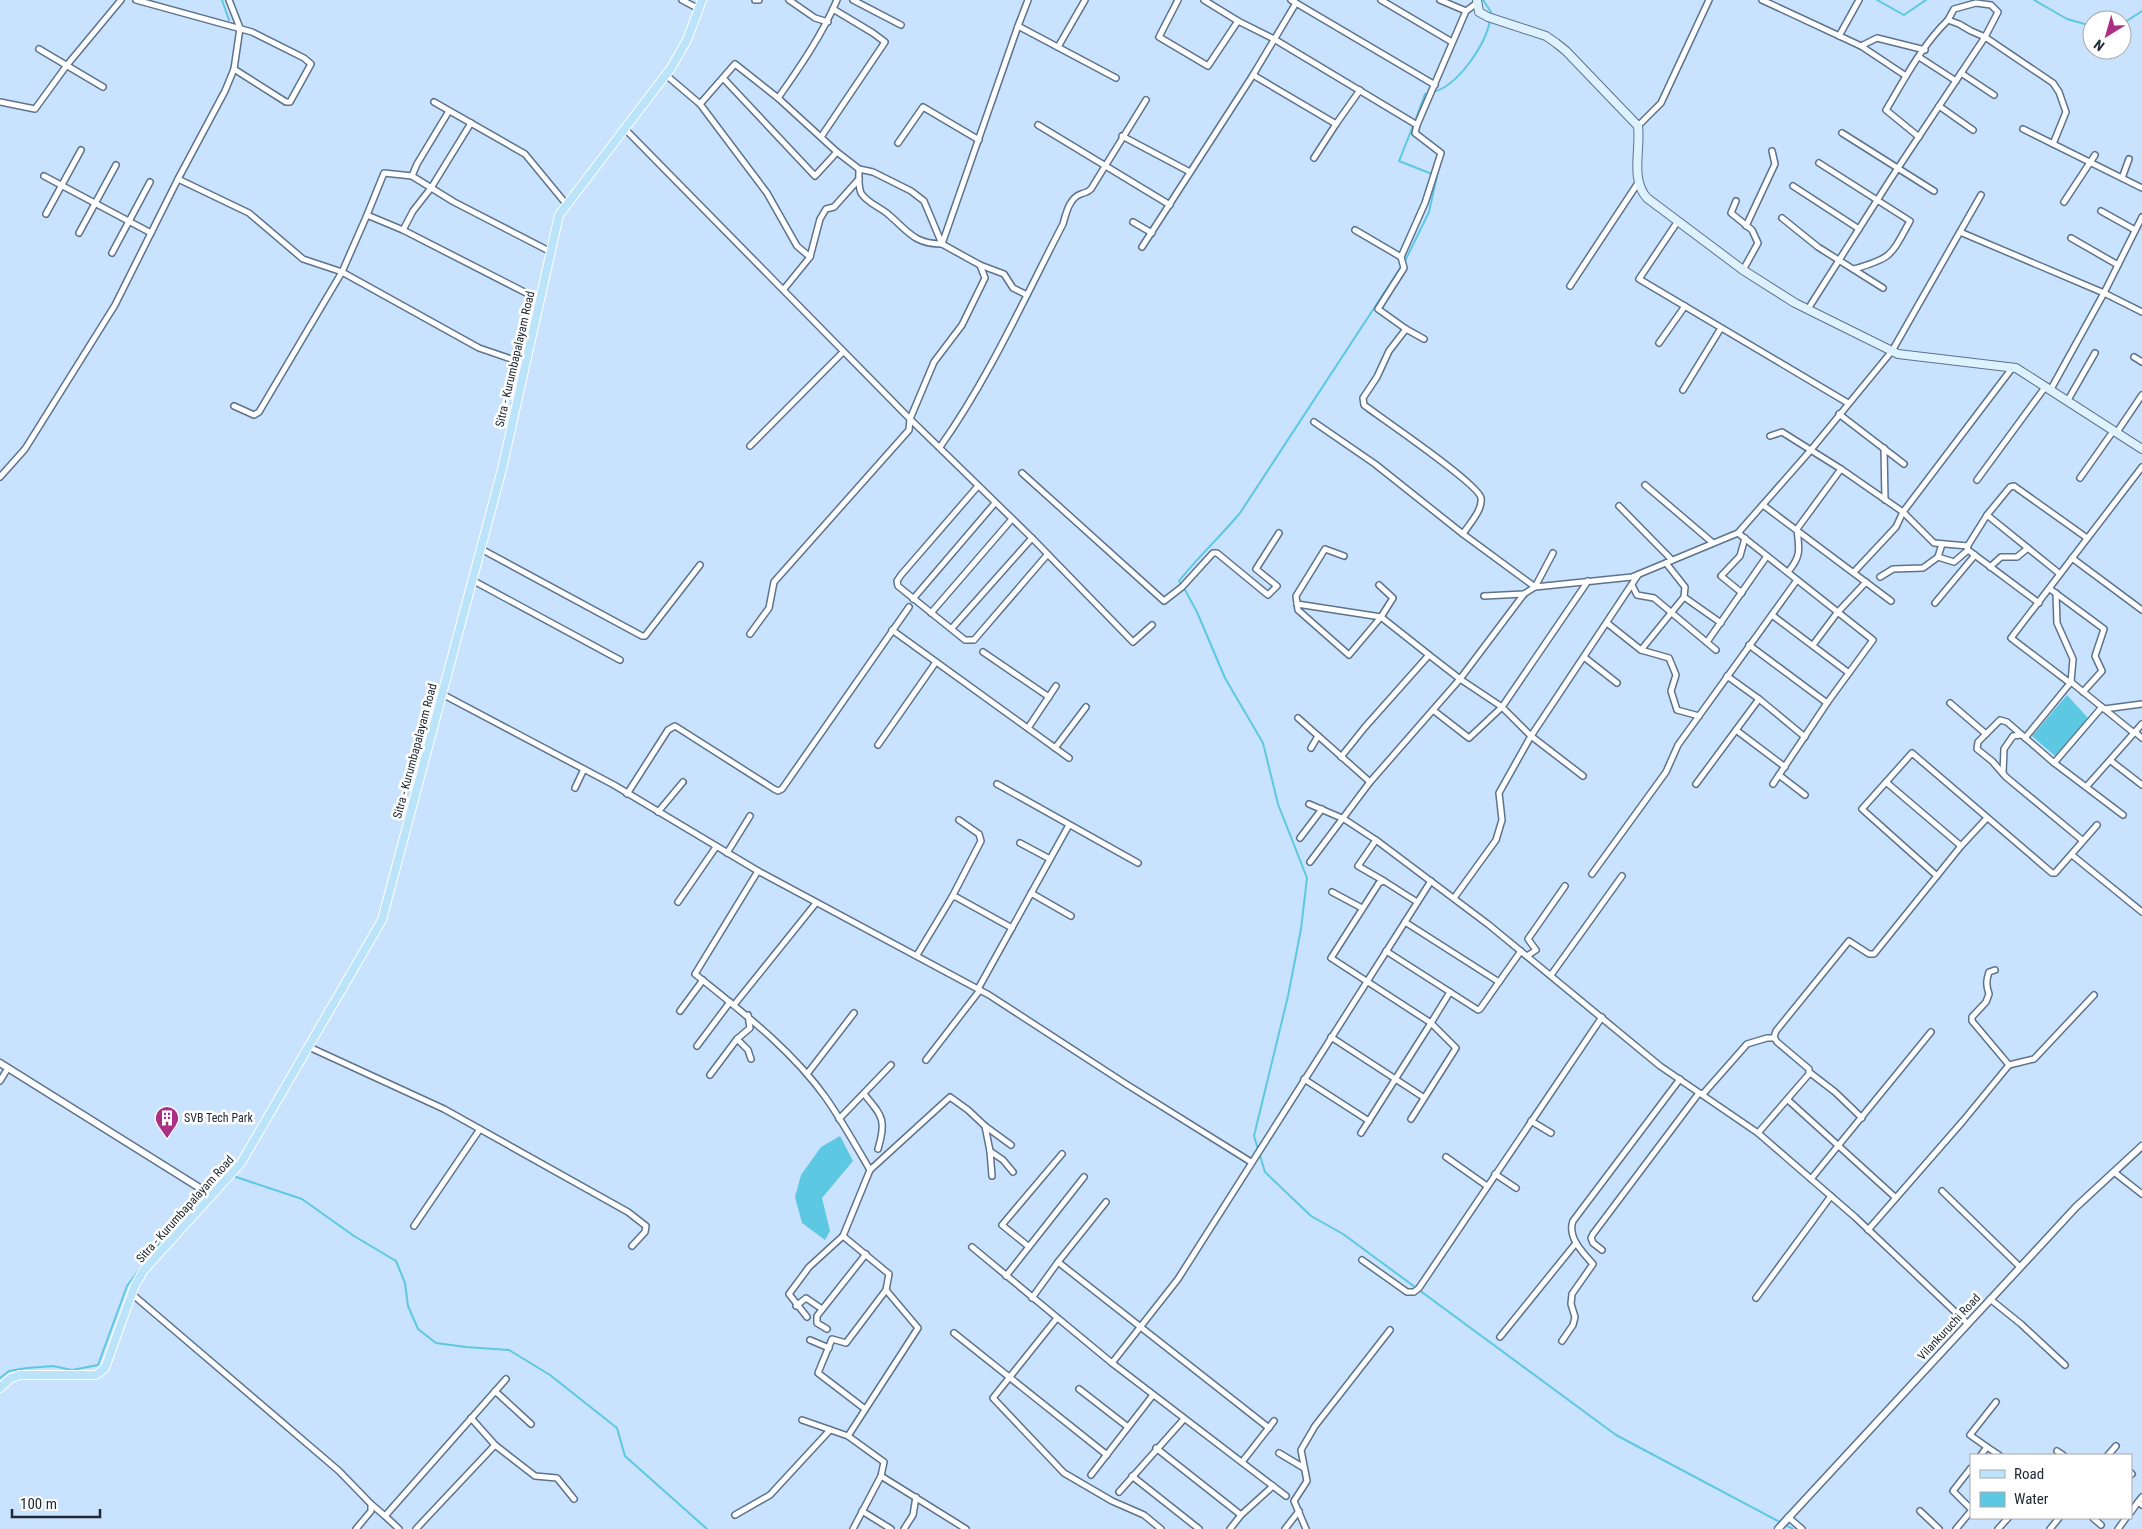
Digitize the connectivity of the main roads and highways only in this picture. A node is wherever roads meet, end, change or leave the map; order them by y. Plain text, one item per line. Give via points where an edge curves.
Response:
1 (702, 0) edge
2 (1477, 2) edge
3 (2142, 449) edge
4 (0, 1388) edge

1 - 4 main road, Sitra - Kurumbapalayam Road via 687,40 666,75 559,215 502,469 382,920 241,1163 225,1180 207,1192 144,1270 105,1368 96,1375 20,1375
2 - 3 main road via 1479,12 1546,36 1566,51 1638,126 1638,183 1641,191 1743,270 1808,309 1898,354 2014,367

